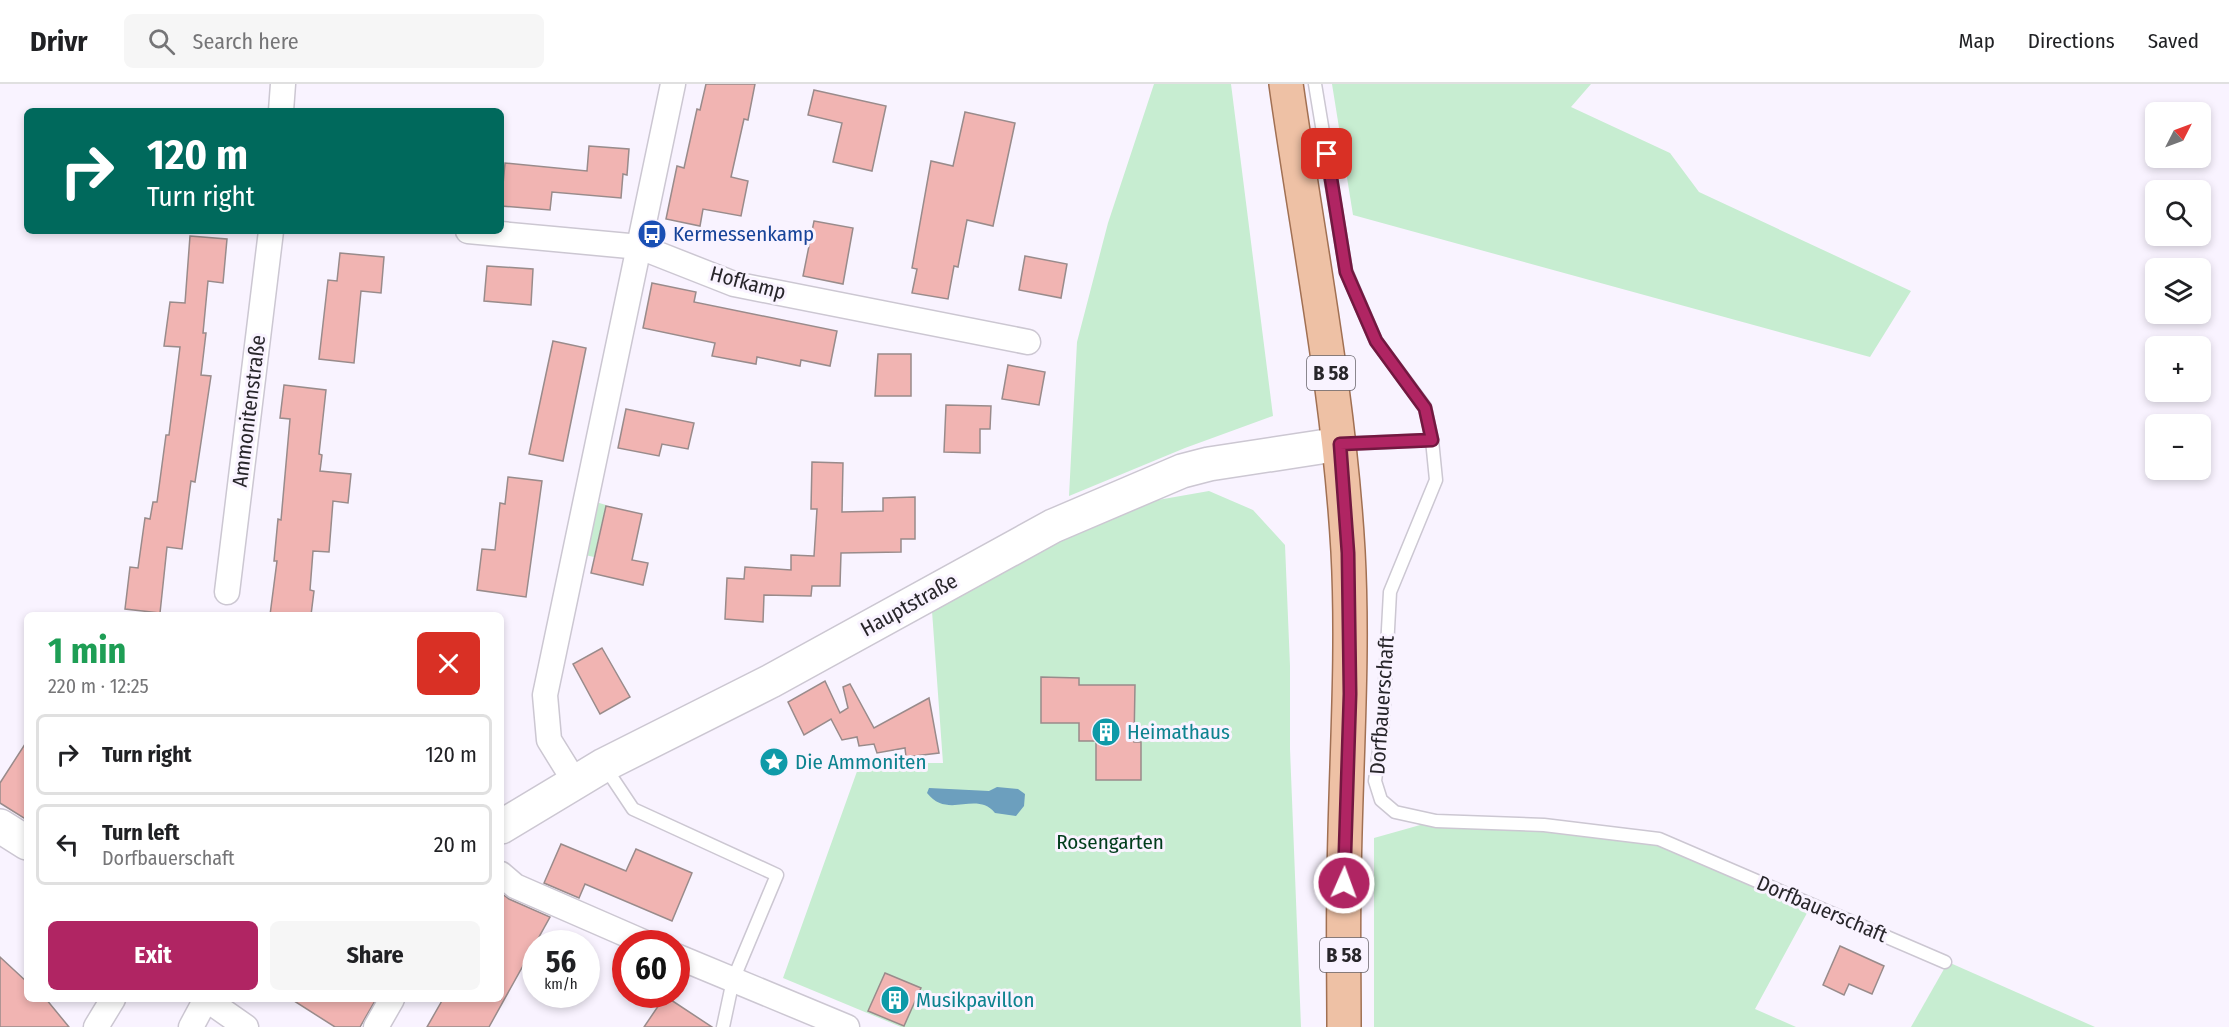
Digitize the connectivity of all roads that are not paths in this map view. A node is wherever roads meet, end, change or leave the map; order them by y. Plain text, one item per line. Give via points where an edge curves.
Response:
1 (283, 84) edge
2 (673, 84) edge
3 (1286, 84) edge
4 (1315, 84) edge
5 (281, 108) edge
6 (271, 234) edge
7 (498, 234) edge
8 (640, 248) junction
9 (1028, 342) dead end
10 (1432, 440) junction
11 (1340, 444) junction
12 (227, 591) dead end
13 (604, 765) junction
14 (575, 782) junction
15 (504, 824) edge
16 (0, 826) edge
17 (24, 841) edge
18 (504, 877) edge
19 (616, 930) edge
20 (690, 962) edge
21 (1945, 962) dead end
22 (733, 980) junction
23 (111, 1002) edge
24 (204, 1002) edge
25 (210, 1002) edge
26 (390, 1002) edge
27 (96, 1027) edge
28 (191, 1027) edge
29 (246, 1027) edge
30 (376, 1027) edge
31 (723, 1027) edge
32 (847, 1027) edge
33 (1344, 1027) edge

1 - 5 street
2 - 8 street
3 - 11 main road, B 58
4 - 10 lane, Dorfbauerschaft via 1346,272 1376,341 1425,408
6 - 12 street, Ammonitenstraße
7 - 8 street, Hofkamp
8 - 9 street, Hofkamp via 734,284
8 - 14 street via 545,695 549,740
10 - 11 lane
10 - 21 lane, Dorfbauerschaft via 1436,480 1390,592 1383,722 1375,781 1381,800 1395,812 1436,821 1544,825 1659,839
11 - 13 street, Hauptstraße via 1182,471 1064,522 771,681
11 - 33 main road, B 58 via 1348,553 1350,694
13 - 14 street, Hauptstraße
13 - 22 lane via 633,809 777,875
14 - 15 street, Hauptstraße
16 - 17 street
18 - 19 street via 515,886
20 - 22 street
22 - 31 lane
22 - 32 street
23 - 27 street
24 - 28 street
25 - 29 street
26 - 30 street

